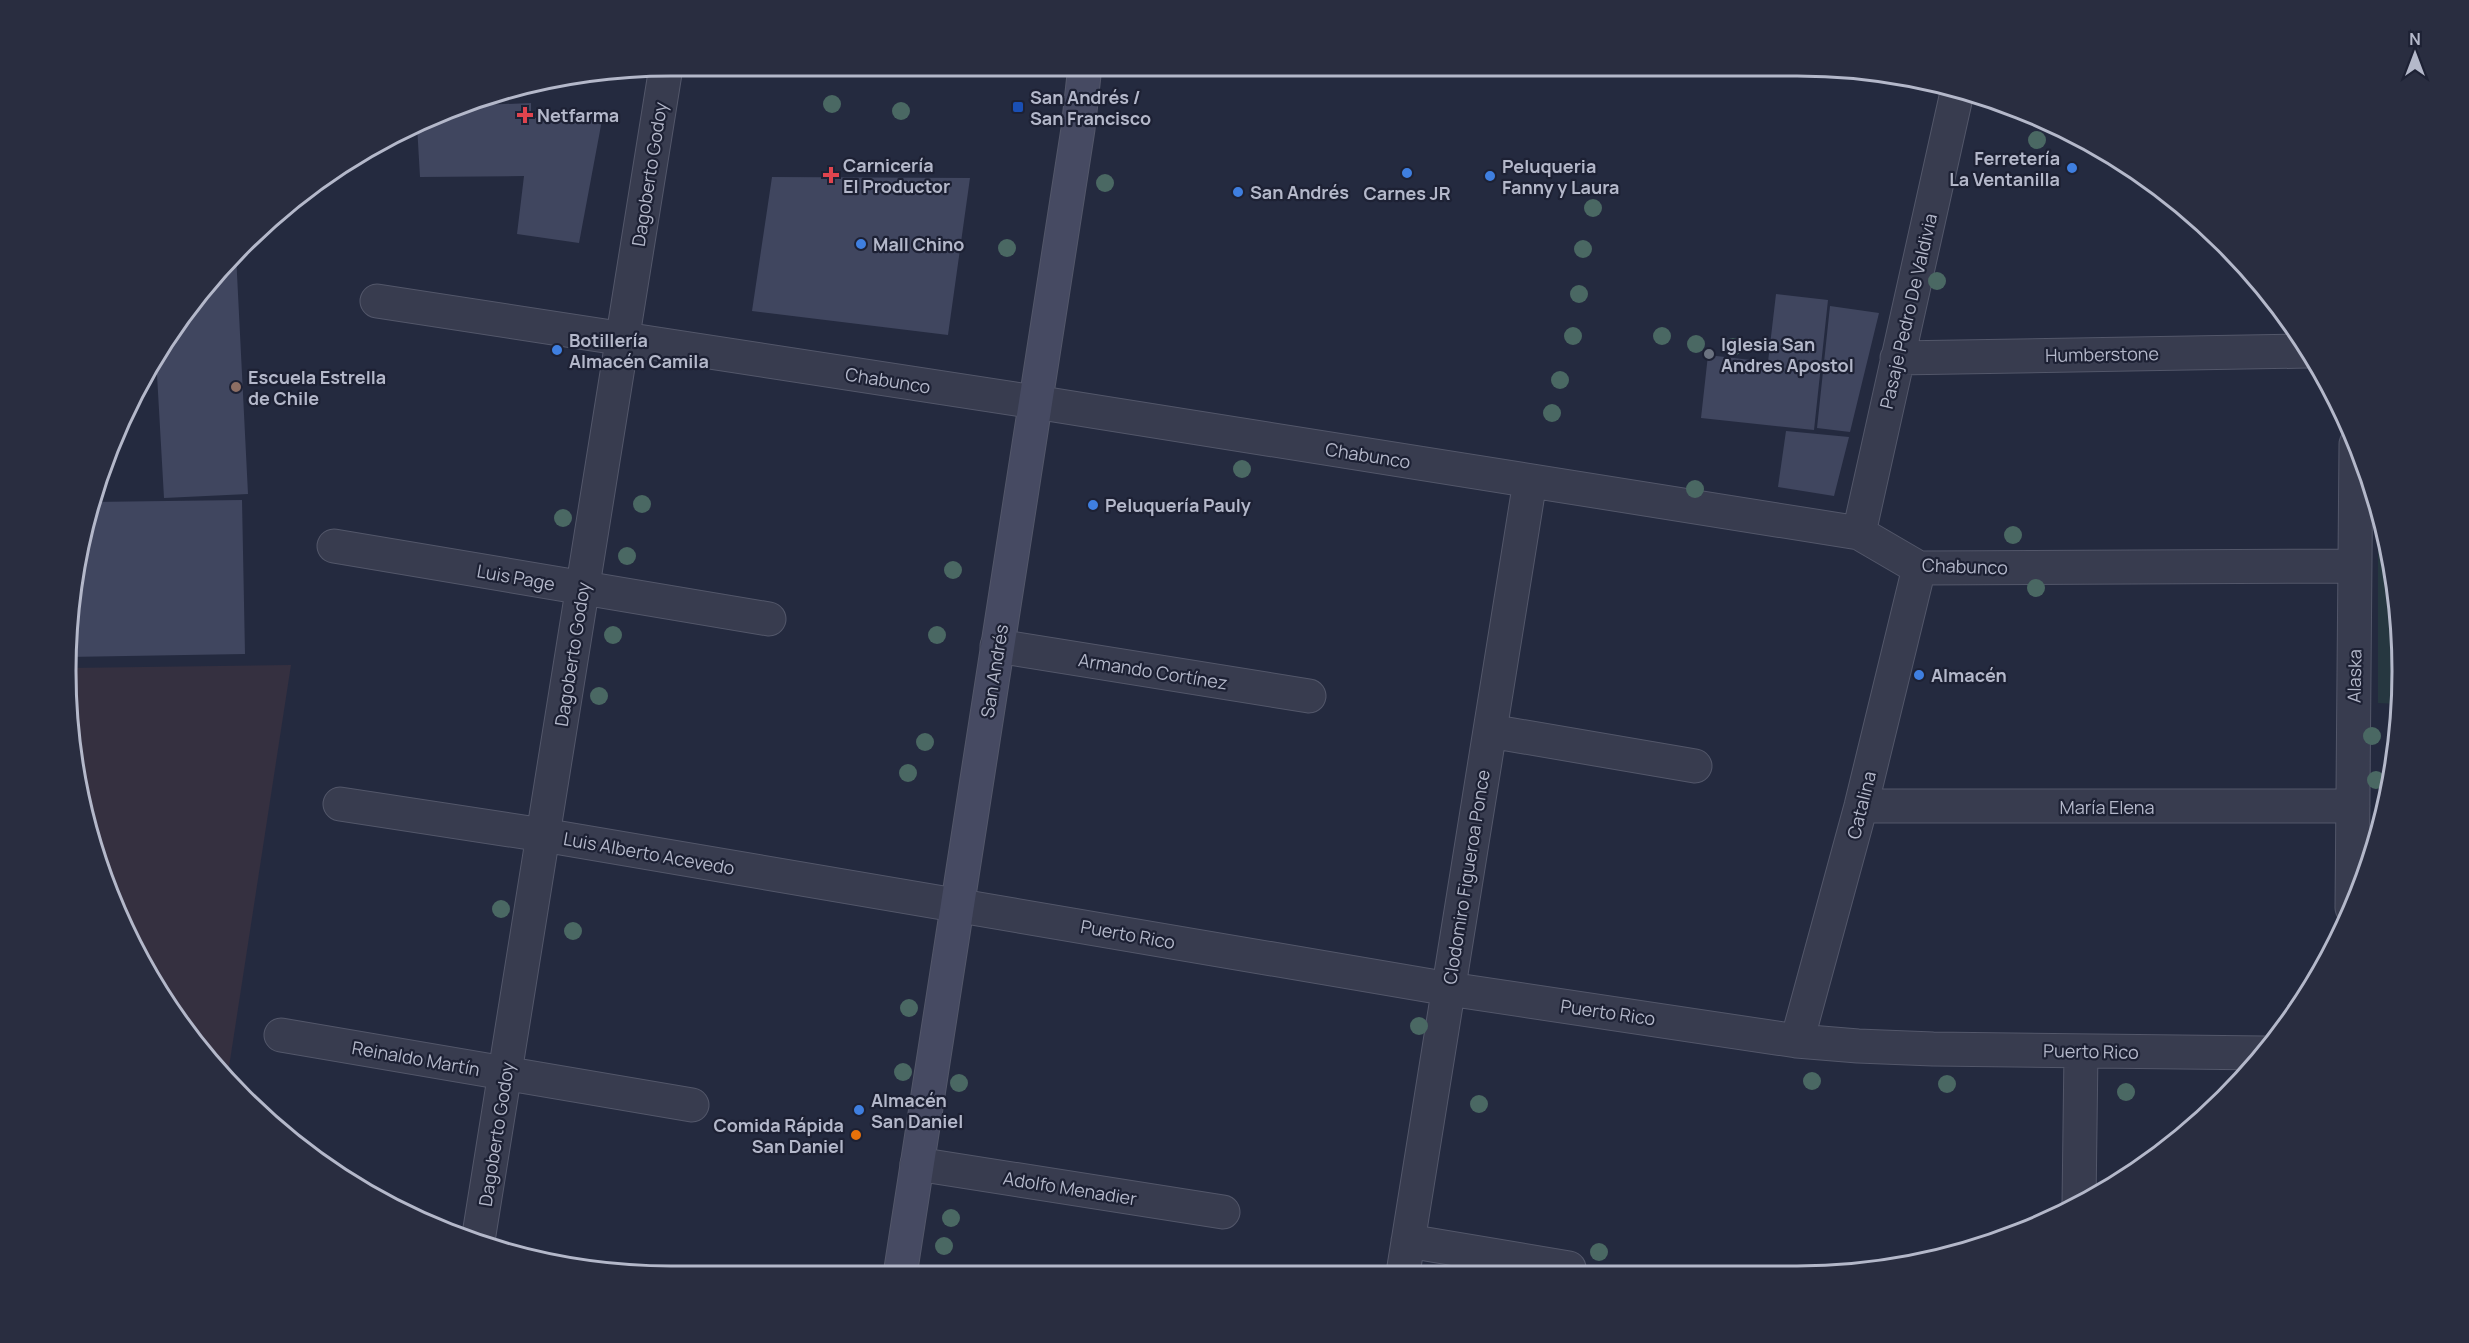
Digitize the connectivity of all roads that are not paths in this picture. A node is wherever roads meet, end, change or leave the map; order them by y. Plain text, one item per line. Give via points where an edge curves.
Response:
1 (664, 76) edge
2 (1084, 76) edge
3 (1956, 98) edge
4 (377, 301) dead end
5 (622, 340) junction
6 (2298, 351) edge
7 (1897, 358) junction
8 (1035, 402) junction
9 (2356, 467) edge
10 (1530, 481) junction
11 (1859, 534) junction
12 (334, 546) dead end
13 (2355, 567) junction
14 (1919, 568) junction
15 (582, 588) junction
16 (769, 619) dead end
17 (997, 646) junction
18 (1309, 696) dead end
19 (1490, 731) junction
20 (1695, 766) dead end
21 (340, 804) dead end
22 (1861, 806) junction
23 (2353, 806) junction
24 (543, 835) junction
25 (2352, 886) edge
26 (957, 905) junction
27 (1449, 988) junction
28 (281, 1035) dead end
29 (1797, 1041) junction
30 (2081, 1051) junction
31 (2254, 1053) edge
32 (505, 1073) junction
33 (692, 1105) dead end
34 (917, 1164) junction
35 (2079, 1195) edge
36 (1223, 1212) dead end
37 (479, 1235) edge
38 (1408, 1241) junction
39 (901, 1266) edge
40 (1404, 1266) edge
41 (1557, 1266) edge

1 - 5 street, Dagoberto Godoy
2 - 8 street, San Andrés
3 - 7 street, Pasaje Pedro De Valdivia
4 - 5 street, Chabunco
5 - 8 street, Chabunco
5 - 15 street, Dagoberto Godoy
6 - 7 street, Humberstone
7 - 11 street, Pasaje Pedro De Valdivia
8 - 10 street, Chabunco
8 - 17 street, San Andrés
9 - 13 street, Alaska
10 - 11 street, Chabunco
10 - 19 street, Clodomiro Figueroa Ponce
11 - 14 street, Chabunco
12 - 15 street, Luis Page
13 - 14 street, Chabunco
13 - 23 street, Alaska
14 - 22 street, Catalina
15 - 16 street, Luis Page
15 - 24 street, Dagoberto Godoy
17 - 18 street, Armando Cortínez
17 - 26 street, San Andrés
19 - 20 street
19 - 27 street, Clodomiro Figueroa Ponce
21 - 24 street, Luis Alberto Acevedo
22 - 23 street, María Elena
22 - 29 street, Catalina
23 - 25 street, Alaska
24 - 26 street, Luis Alberto Acevedo
24 - 32 street, Dagoberto Godoy
26 - 27 street, Puerto Rico
26 - 34 street, San Andrés
27 - 29 street, Puerto Rico
27 - 38 street, Clodomiro Figueroa Ponce
28 - 32 street, Reinaldo Martín
29 - 30 street, Puerto Rico via 1901,1048
30 - 31 street, Puerto Rico
30 - 35 street
32 - 33 street, Reinaldo Martín
32 - 37 street, Dagoberto Godoy
34 - 36 street, Adolfo Menadier
34 - 39 street, San Andrés
38 - 40 street, Clodomiro Figueroa Ponce
38 - 41 street

